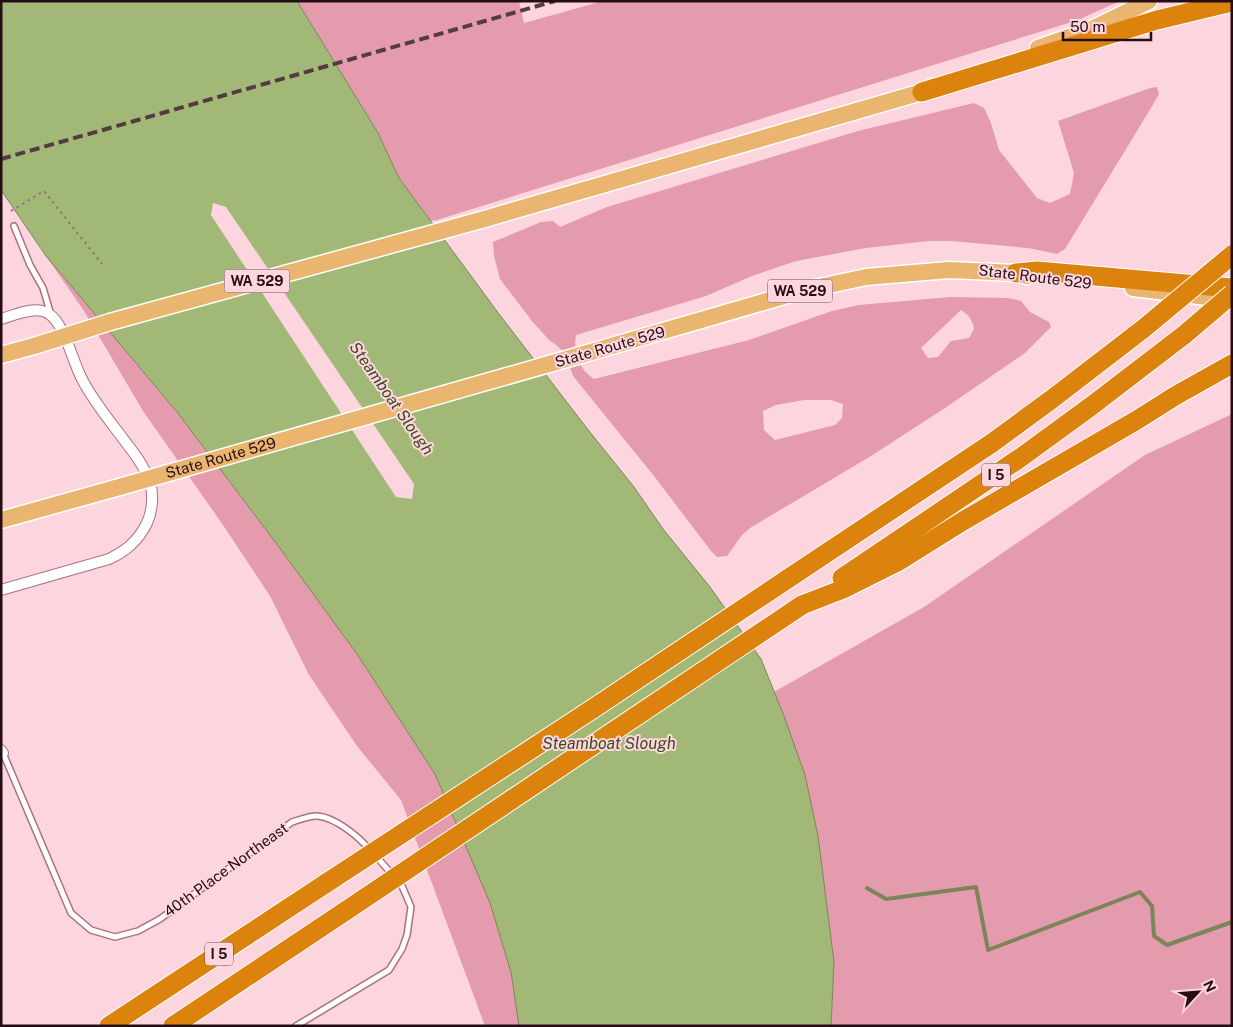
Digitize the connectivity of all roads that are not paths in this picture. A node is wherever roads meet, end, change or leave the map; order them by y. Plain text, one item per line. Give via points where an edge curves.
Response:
1 (1149, 1) edge
2 (1232, 2) edge
3 (922, 92) junction
4 (14, 226) dead end
5 (1232, 255) edge
6 (1016, 273) junction
7 (1232, 288) edge
8 (1232, 294) edge
9 (1232, 300) edge
10 (51, 315) junction
11 (1, 319) edge
12 (1, 355) edge
13 (1232, 364) edge
14 (1, 520) edge
15 (1, 590) edge
16 (802, 605) junction
17 (2, 752) edge
18 (109, 1026) edge
19 (173, 1026) edge
20 (296, 1026) edge

1 - 3 main road, WA 529 via 1094,28 968,72
2 - 3 highway via 1157,20
3 - 12 main road, WA 529, bridge
4 - 10 lane via 43,288
5 - 18 highway, I 5, bridge via 1143,329 992,443
6 - 7 highway via 1037,271
6 - 9 main road, State Route 529 / WA 529
6 - 14 main road, State Route 529 / WA 529, bridge via 949,270 866,276 801,291
8 - 16 highway, I 5, bridge via 1184,335 1020,458
10 - 11 street via 36,310
10 - 15 street via 83,382 151,483 150,518 141,535 123,552
13 - 16 highway via 898,560 843,589
16 - 19 highway, I 5, bridge
17 - 20 lane, 40th Place Northeast via 72,914 91,930 115,937 138,932 160,919 292,822 318,815 342,825 361,839 402,886 411,907 407,935 389,970

